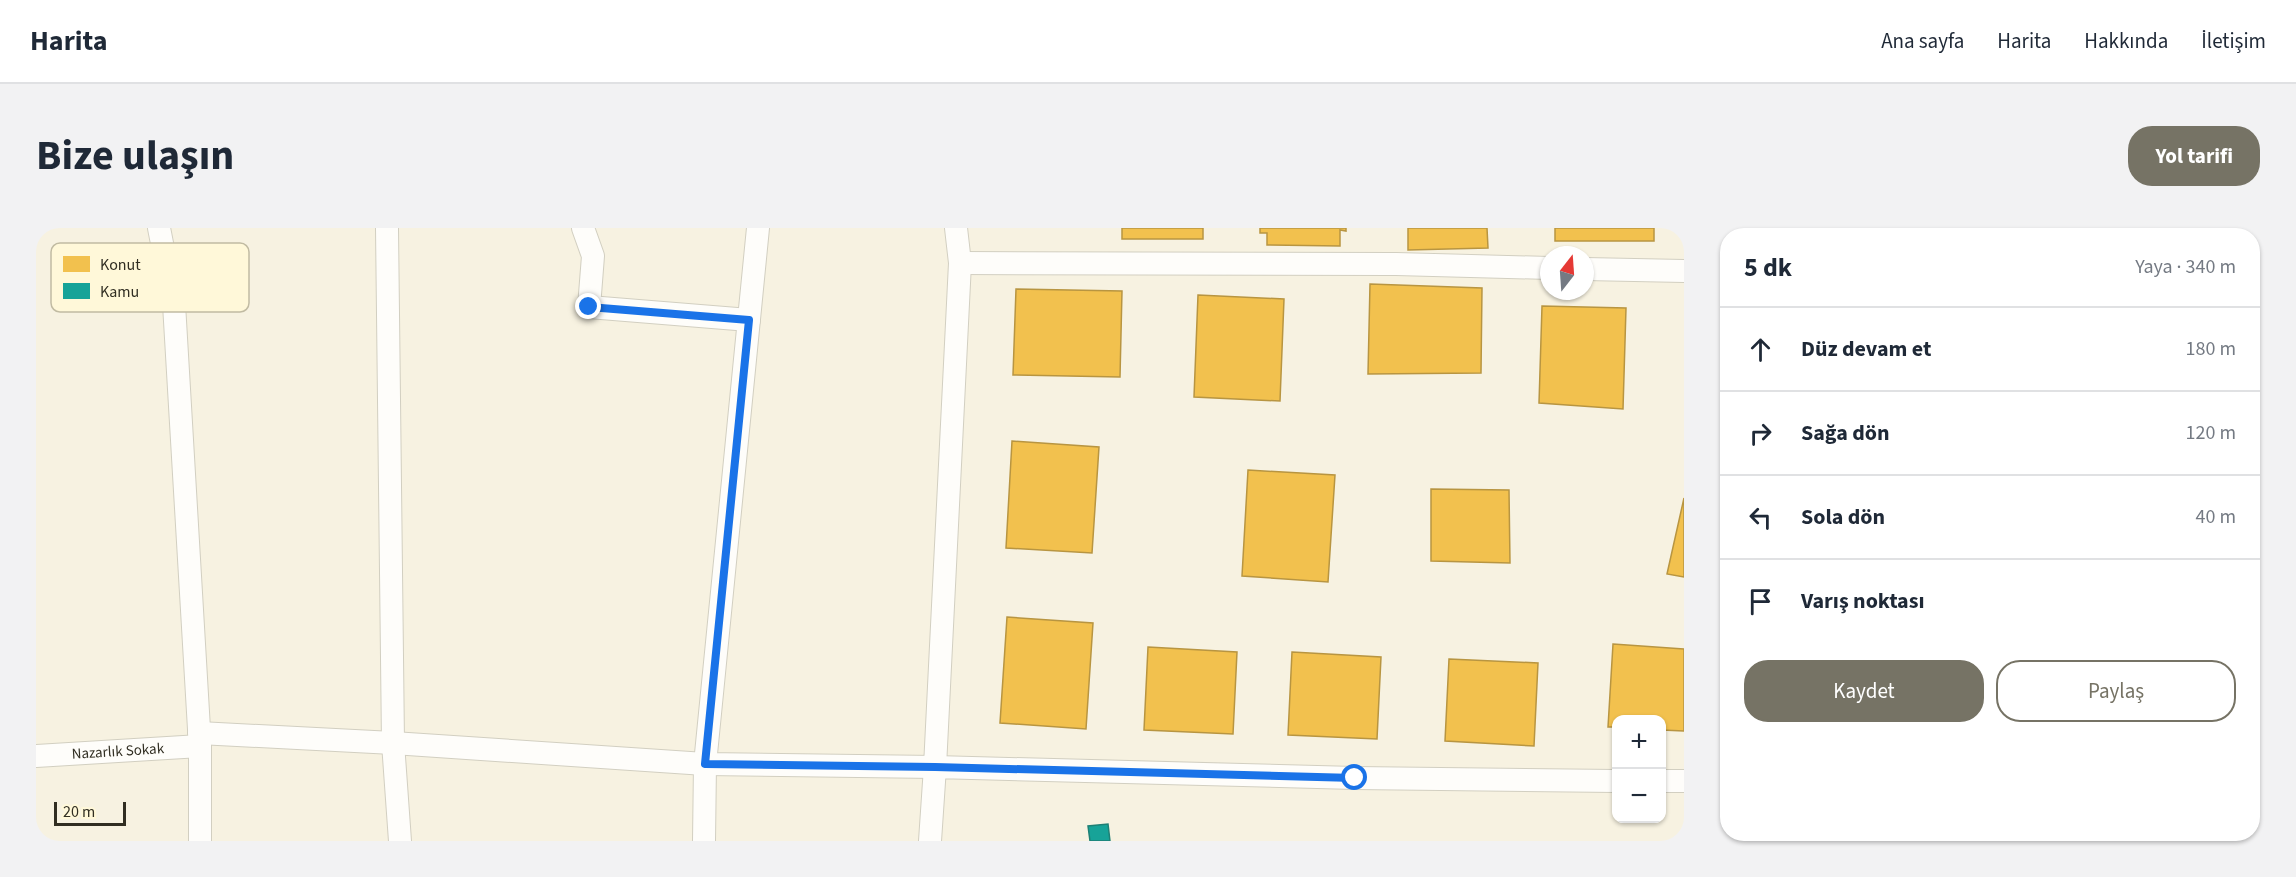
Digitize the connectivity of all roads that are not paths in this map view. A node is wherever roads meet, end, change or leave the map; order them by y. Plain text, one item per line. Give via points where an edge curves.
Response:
1 (159, 228) edge
2 (387, 228) edge
3 (584, 228) edge
4 (758, 228) edge
5 (957, 228) edge
6 (162, 243) edge
7 (960, 263) junction
8 (1540, 268) edge
9 (1594, 269) edge
10 (1684, 271) edge
11 (174, 312) edge
12 (749, 320) junction
13 (200, 739) junction
14 (393, 742) junction
15 (36, 756) edge
16 (705, 764) junction
17 (935, 767) junction
18 (1612, 781) edge
19 (1666, 781) edge
20 (1684, 781) edge
21 (200, 841) edge
22 (400, 841) edge
23 (705, 841) edge
24 (930, 841) edge

1 - 6 street
2 - 14 street
3 - 12 street via 593,256 589,307
4 - 12 street
5 - 7 street
7 - 8 street
7 - 17 street
9 - 10 street
11 - 13 street
12 - 16 street
13 - 14 street, Nazarlık Sokak
13 - 15 street, Nazarlık Sokak
13 - 21 street
14 - 16 street, Nazarlık Sokak
14 - 22 street
16 - 17 street, Nazarlık Sokak
16 - 23 street
17 - 18 street, Nazarlık Sokak
17 - 24 street
19 - 20 street

